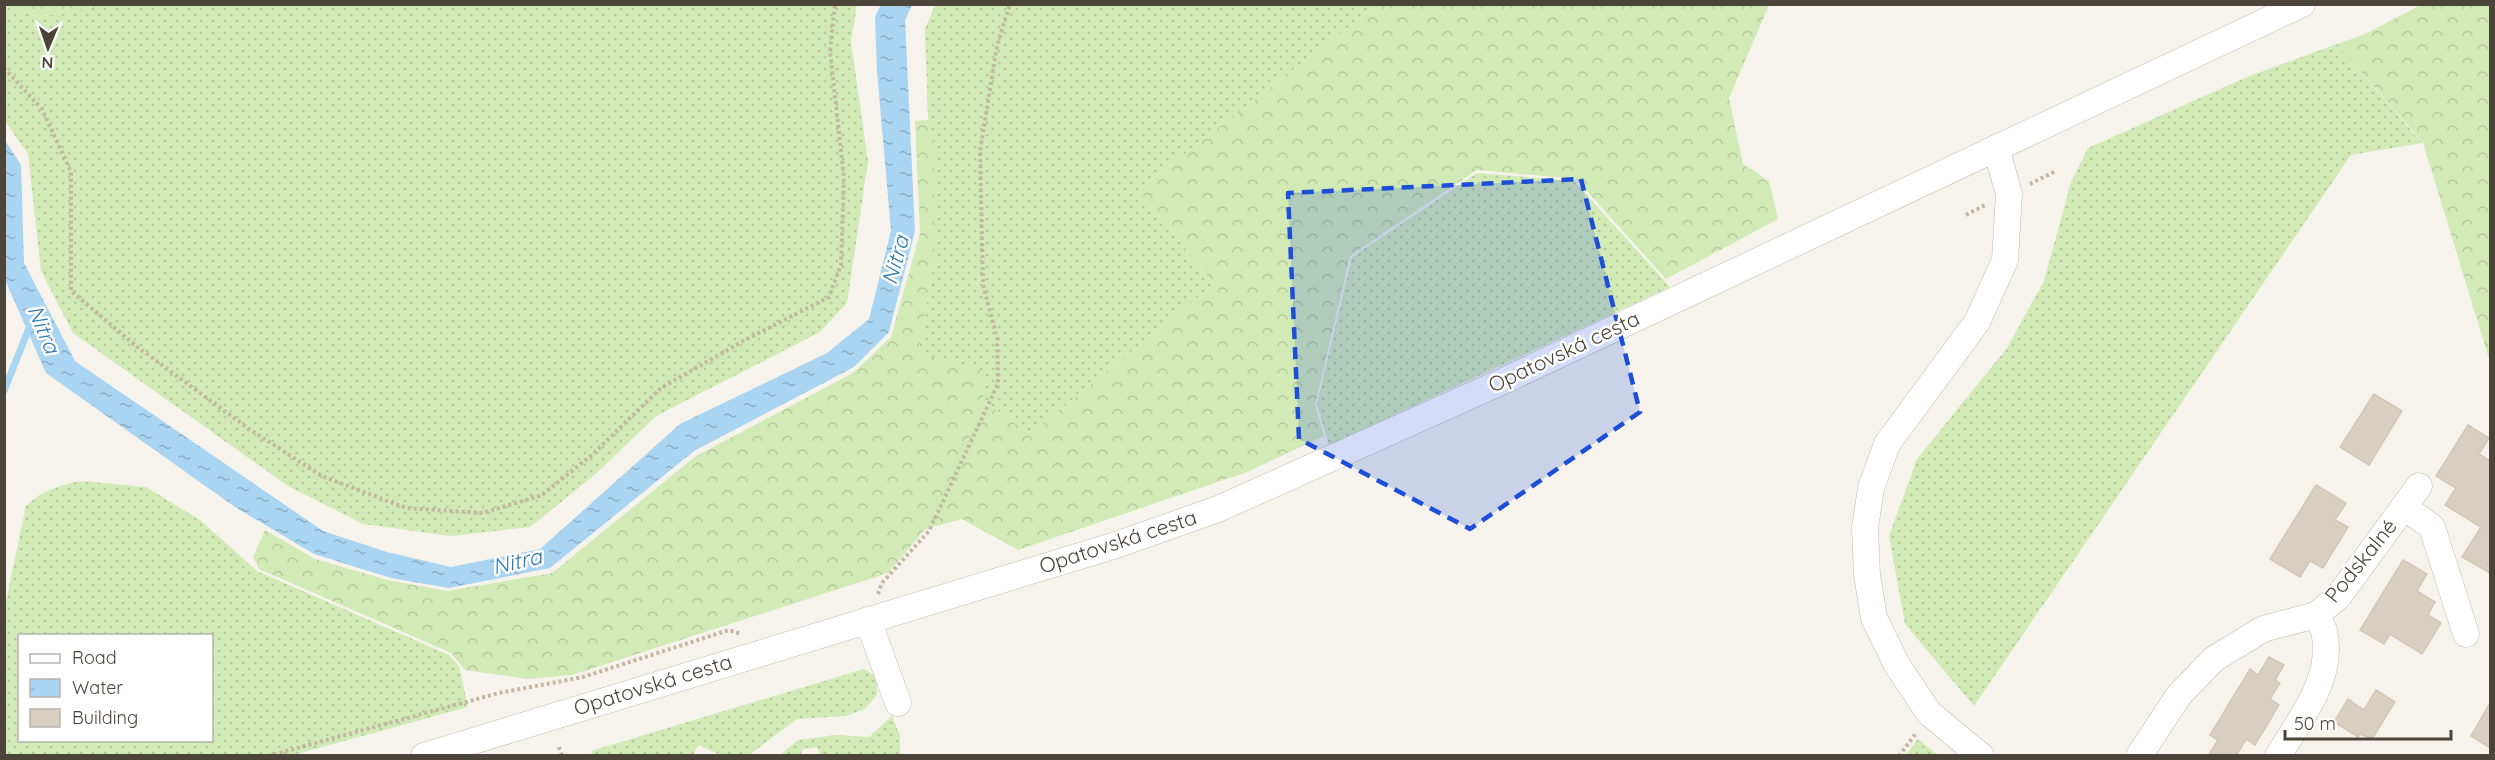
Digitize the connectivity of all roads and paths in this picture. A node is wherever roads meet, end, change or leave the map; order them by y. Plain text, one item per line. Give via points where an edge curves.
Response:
1 (835, 4) edge
2 (1010, 4) edge
3 (2302, 4) edge
4 (4, 68) edge
5 (1996, 148) junction
6 (2419, 486) dead end
7 (2404, 507) junction
8 (2316, 615) junction
9 (868, 620) junction
10 (2466, 634) dead end
11 (752, 655) junction
12 (898, 703) dead end
13 (559, 747) dead end
14 (2141, 755) edge
15 (268, 756) edge
16 (424, 756) edge
17 (562, 756) edge
18 (1981, 756) edge
19 (2278, 756) edge

1 - 4 path via 830,51 844,178 842,265 829,297 661,388 593,454 542,495 483,513 406,508 322,476 249,429 136,346 71,291 71,172 42,110
2 - 9 path via 997,46 980,151 983,284 997,338 998,384 929,531 882,584
3 - 5 street, Opatovská cesta
5 - 9 street, Opatovská cesta via 1499,383 1218,509 1116,545
5 - 18 street via 2009,194 2005,260 1977,322 1887,444 1871,488 1865,528 1874,618 1897,665 1929,713
6 - 7 street, Podskalné
7 - 8 street, Podskalné via 2338,597
7 - 10 street, Podskalné via 2432,527
8 - 14 street, Podskalné via 2263,630 2214,659 2179,695
8 - 19 street, Podskalné via 2324,631 2321,681
9 - 11 street, Opatovská cesta
9 - 12 street
11 - 15 path via 745,636 729,630 583,677 499,693
11 - 16 street, Opatovská cesta
13 - 17 path

